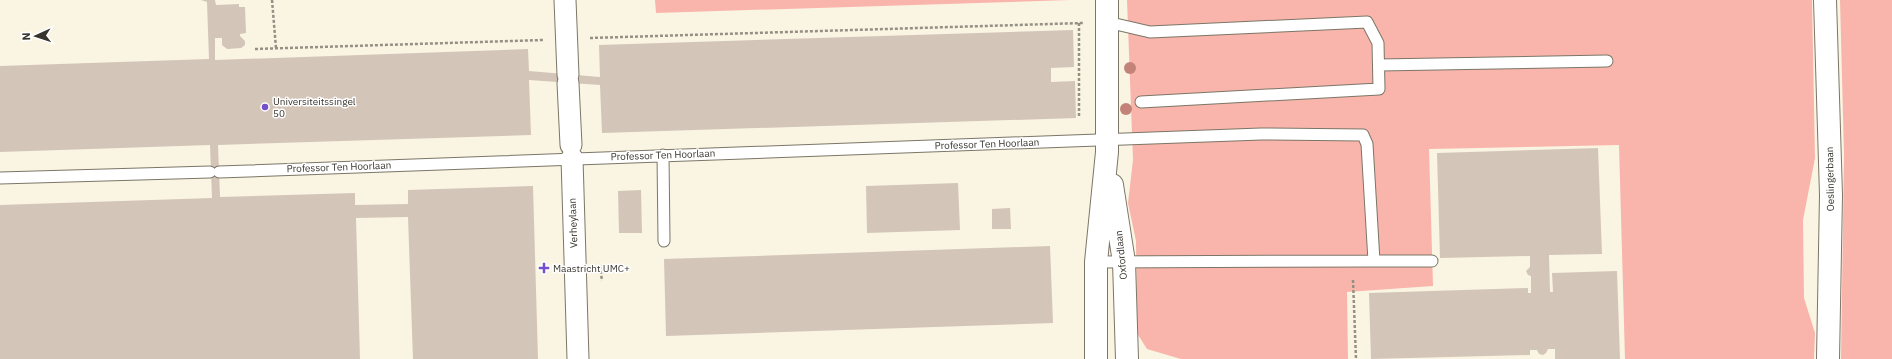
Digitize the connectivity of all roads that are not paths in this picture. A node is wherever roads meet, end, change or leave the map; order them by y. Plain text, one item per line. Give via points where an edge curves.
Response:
1 (565, 0) edge
2 (1107, 0) edge
3 (1825, 0) edge
4 (1108, 22) junction
5 (1607, 61) dead end
6 (1378, 65) junction
7 (1141, 102) dead end
8 (1107, 146) junction
9 (571, 152) junction
10 (663, 155) junction
11 (0, 178) edge
12 (664, 241) dead end
13 (1432, 260) dead end
14 (1374, 261) junction
15 (1096, 262) junction
16 (1124, 262) junction
17 (578, 359) edge
18 (1096, 359) edge
19 (1127, 359) edge
20 (1828, 359) edge

1 - 9 street, Verheylaan
2 - 4 street, Oxfordlaan
3 - 20 street, Oeslingerbaan via 1831,195
4 - 6 lane via 1150,32 1367,22 1378,44
4 - 8 street, Oxfordlaan
5 - 6 lane
6 - 7 lane via 1379,90
8 - 10 lane, Professor Ten Hoorlaan
8 - 14 lane, Professor Ten Hoorlaan via 1261,134 1363,135 1367,144
8 - 15 street, Oxfordlaan
8 - 16 street, Oxfordlaan
9 - 10 lane, Professor Ten Hoorlaan
9 - 11 lane, Professor Ten Hoorlaan via 214,172
9 - 17 street, Verheylaan
10 - 12 lane
13 - 14 lane
14 - 16 lane
15 - 16 lane
15 - 18 street, Oxfordlaan
16 - 19 street, Oxfordlaan

